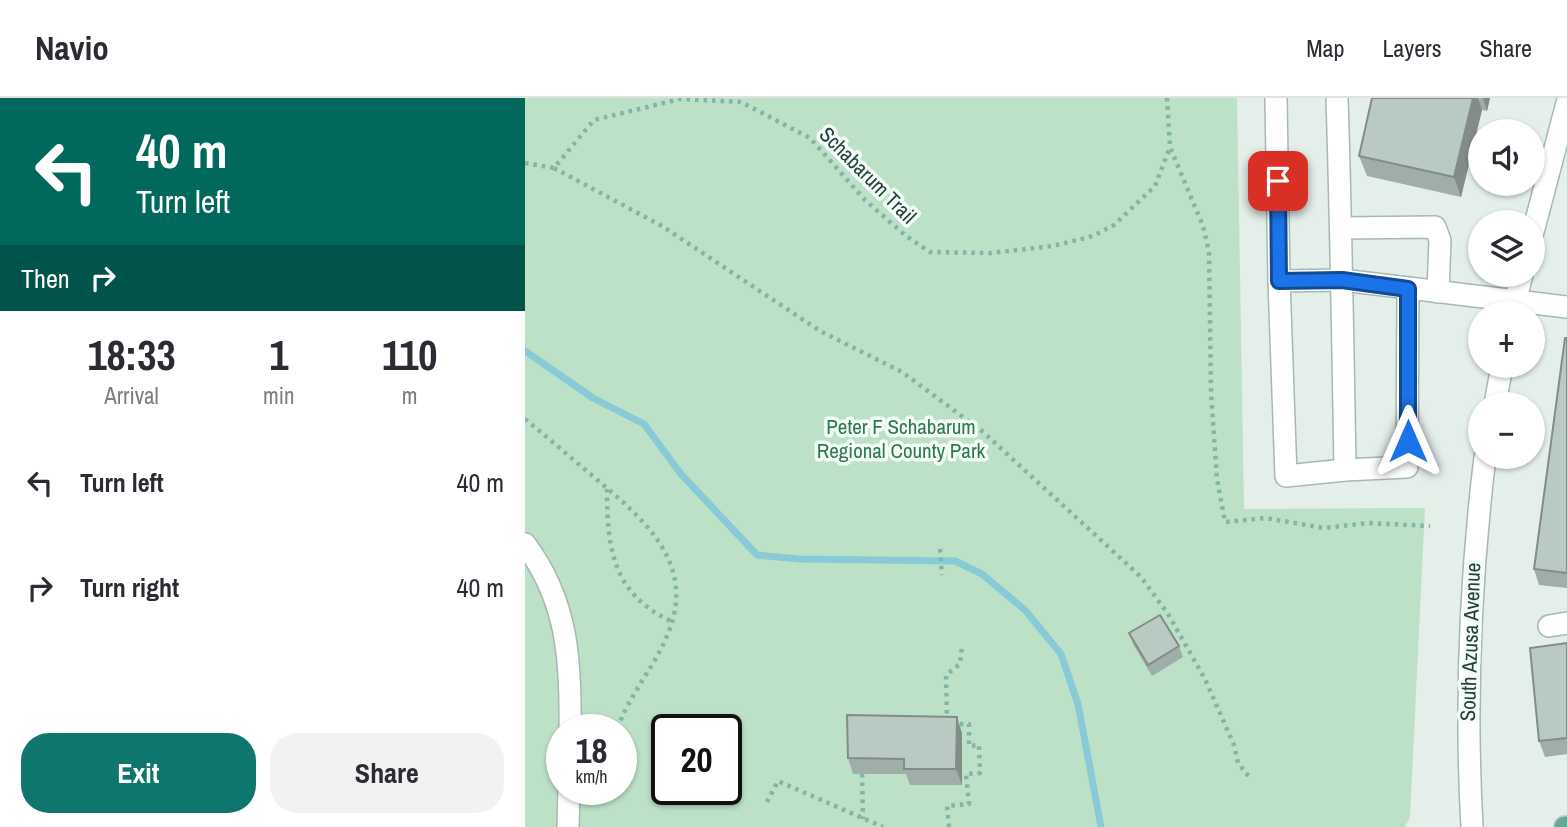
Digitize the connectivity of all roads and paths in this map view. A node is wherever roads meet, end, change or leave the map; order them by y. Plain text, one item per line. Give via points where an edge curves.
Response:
1 (1167, 98) edge
2 (1276, 98) edge
3 (1337, 98) edge
4 (725, 100) edge
5 (1567, 103) edge
6 (1170, 147) junction
7 (525, 163) edge
8 (554, 167) junction
9 (1539, 210) edge
10 (1341, 228) junction
11 (1342, 280) junction
12 (1279, 281) junction
13 (1408, 289) junction
14 (1438, 292) junction
15 (1480, 301) edge
16 (1545, 307) edge
17 (1567, 307) edge
18 (525, 419) edge
19 (1484, 469) edge
20 (1345, 470) junction
21 (607, 488) junction
22 (1430, 526) dead end
23 (525, 544) edge
24 (940, 549) dead end
25 (942, 575) dead end
26 (673, 622) junction
27 (962, 647) dead end
28 (570, 714) edge
29 (624, 714) edge
30 (862, 774) edge
31 (1250, 778) dead end
32 (767, 802) dead end
33 (569, 805) edge
34 (863, 819) junction
35 (568, 827) edge
36 (884, 827) edge
37 (949, 827) edge
38 (1472, 827) edge

1 - 6 path
2 - 12 street
3 - 10 street
4 - 6 path, Schabarum Trail via 741,102 810,138 865,200 930,252 991,253 1093,236 1114,225 1155,186
4 - 8 path, Schabarum Trail via 680,99 594,120
5 - 9 street
6 - 22 path via 1209,252 1211,393 1225,523 1266,518 1324,527 1368,523
7 - 8 path
8 - 31 path via 662,226 820,331 902,372 991,439 1141,577 1199,668 1238,763
10 - 11 street
10 - 14 street via 1435,227 1440,240
11 - 12 street
11 - 13 street
11 - 20 street
12 - 20 street via 1286,476
13 - 14 street
13 - 20 street via 1407,467
14 - 15 street
16 - 17 street
18 - 21 path
19 - 38 street, South Azusa Avenue via 1467,652
21 - 26 path via 647,524 665,550 676,591
21 - 26 path via 607,533 615,564 634,594
23 - 28 street via 551,587 565,626
24 - 25 path
26 - 29 path
27 - 37 path via 960,664 946,675 947,725 969,724 969,746 979,745 980,773 966,774 969,804 947,806
30 - 34 path
32 - 34 path via 778,781
33 - 35 street
34 - 36 path

